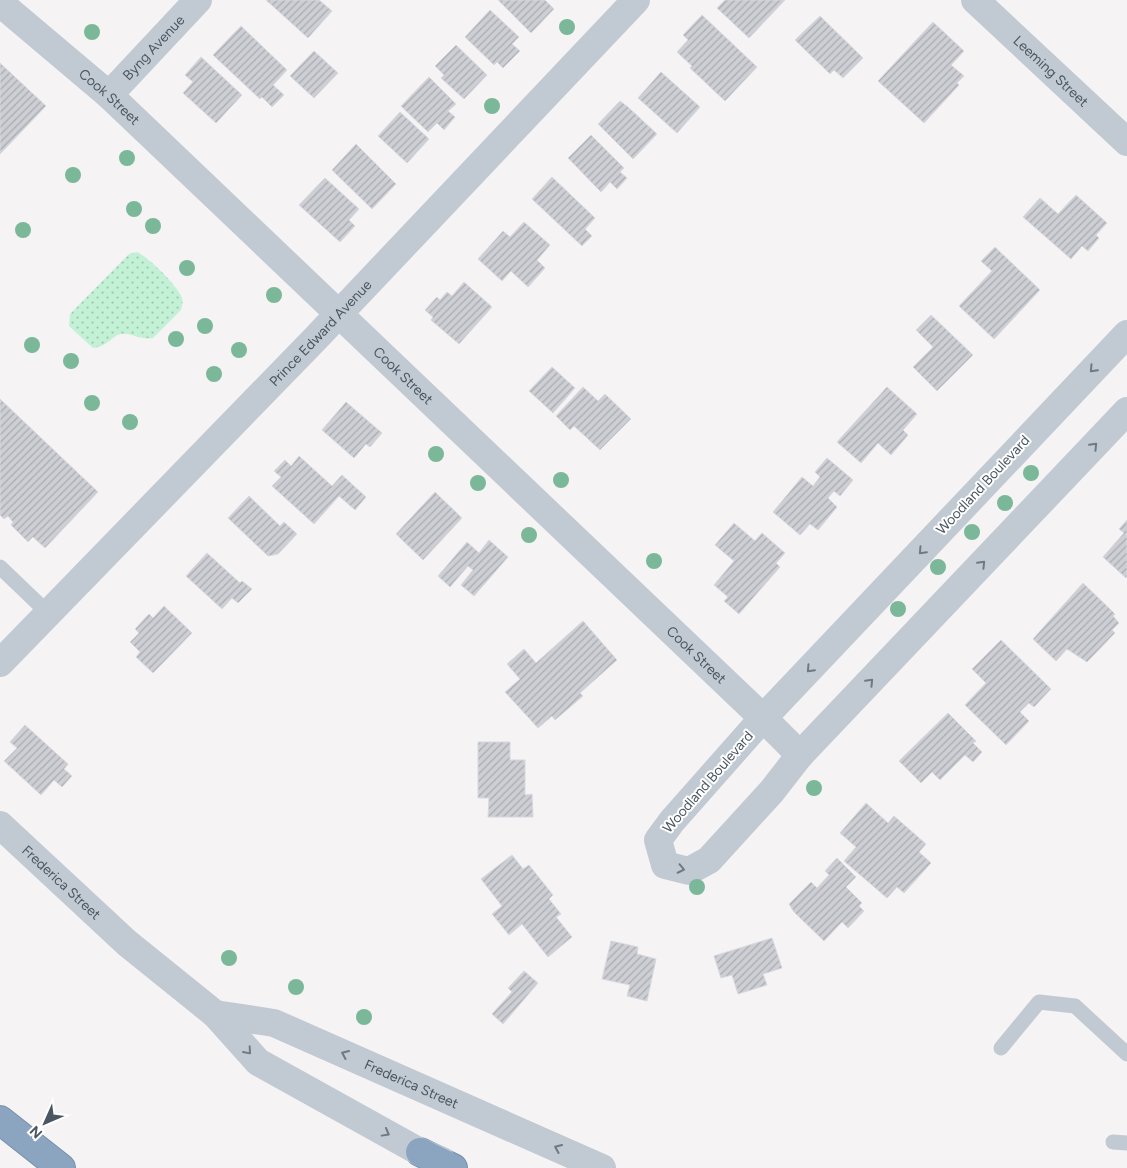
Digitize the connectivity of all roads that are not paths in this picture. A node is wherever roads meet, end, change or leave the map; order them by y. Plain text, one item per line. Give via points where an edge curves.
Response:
1 (198, 0) edge
2 (636, 0) edge
3 (975, 0) edge
4 (0, 3) edge
5 (110, 95) junction
6 (1127, 142) edge
7 (339, 314) junction
8 (1127, 334) edge
9 (1127, 411) edge
10 (0, 567) edge
11 (48, 613) junction
12 (0, 663) edge
13 (763, 718) junction
14 (800, 755) junction
15 (0, 825) edge
16 (215, 1014) junction
17 (1001, 1048) dead end
18 (1127, 1054) edge
19 (0, 1120) edge
20 (420, 1152) junction
21 (61, 1168) edge
22 (454, 1168) edge
23 (460, 1168) edge
24 (602, 1168) edge

1 - 5 street, Byng Avenue
2 - 7 street, Prince Edward Avenue
3 - 6 street, Leeming Street
4 - 5 street, Cook Street
5 - 7 street, Cook Street
7 - 11 street, Prince Edward Avenue
7 - 13 street, Cook Street
8 -> 13 street, Woodland Boulevard
14 -> 9 street, Woodland Boulevard
10 - 11 lane
11 - 12 street, Prince Edward Avenue
13 - 14 street, Cook Street
13 -> 14 street, Woodland Boulevard via 658,840 665,865 689,871 709,860
15 - 16 street, Frederica Street via 127,943
16 -> 20 street, Frederica Street via 258,1062
24 -> 16 street, Frederica Street via 274,1023
17 - 18 lane via 1039,1002 1075,1006
19 - 21 highway
20 - 22 highway
20 - 23 street, Frederica Street

